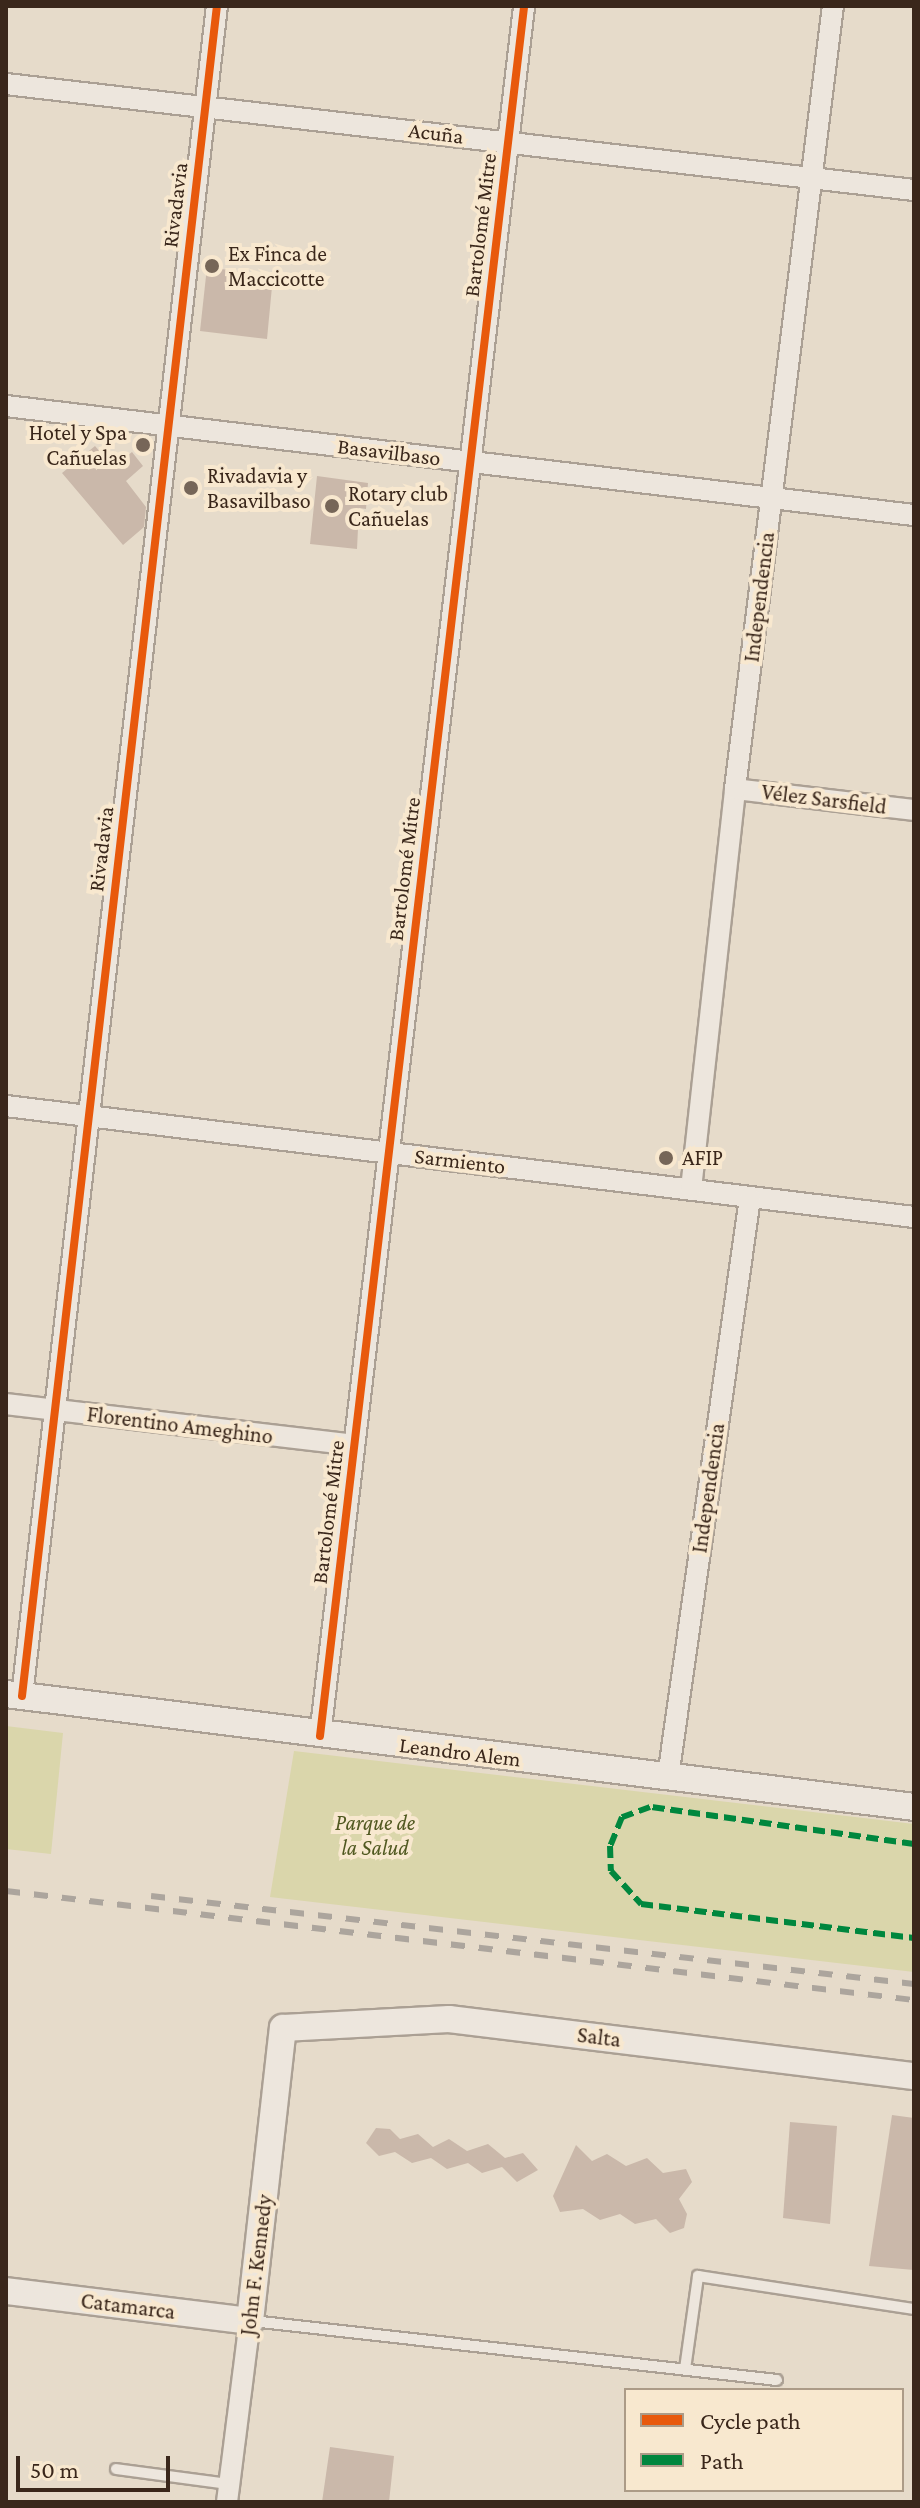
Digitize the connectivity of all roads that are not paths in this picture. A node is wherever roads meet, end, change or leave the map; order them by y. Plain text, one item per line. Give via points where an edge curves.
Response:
1 (217, 6) edge
2 (524, 6) edge
3 (833, 6) edge
4 (6, 84) edge
5 (204, 107) junction
6 (508, 142) junction
7 (812, 177) junction
8 (914, 190) edge
9 (6, 406) edge
10 (168, 426) junction
11 (471, 462) junction
12 (772, 498) junction
13 (914, 515) edge
14 (735, 789) junction
15 (914, 810) edge
16 (6, 1106) edge
17 (89, 1116) junction
18 (389, 1153) junction
19 (691, 1189) junction
20 (750, 1198) junction
21 (914, 1217) edge
22 (6, 1404) edge
23 (55, 1410) junction
24 (354, 1445) junction
25 (14, 1695) edge
26 (320, 1736) junction
27 (668, 1777) junction
28 (914, 1807) edge
29 (283, 2028) joint
30 (914, 2076) edge
31 (6, 2291) edge
32 (914, 2309) edge
33 (250, 2321) junction
34 (685, 2369) junction
35 (777, 2380) dead end
36 (116, 2469) dead end
37 (228, 2493) edge

1 - 5 street, Rivadavia
2 - 6 street, Bartolomé Mitre
3 - 7 street, Independencia
4 - 5 street, Acuña
5 - 6 street, Acuña
5 - 10 street, Rivadavia
6 - 7 street, Acuña
6 - 11 street, Bartolomé Mitre
7 - 8 street, Acuña
7 - 12 street, Independencia
9 - 10 street, Basavilbaso
10 - 11 street, Basavilbaso
10 - 17 street, Rivadavia
11 - 12 street, Basavilbaso
11 - 18 street, Bartolomé Mitre
12 - 13 street, Basavilbaso
12 - 14 street, Independencia
14 - 15 street, Vélez Sarsfield
14 - 19 street, Independencia
16 - 17 street, Sarmiento
17 - 18 street, Sarmiento
17 - 23 street, Rivadavia
18 - 19 street, Sarmiento
18 - 24 street, Bartolomé Mitre
19 - 20 street, Sarmiento
20 - 21 street, Sarmiento
20 - 27 street, Independencia
22 - 23 street, Florentino Ameghino
23 - 24 street, Florentino Ameghino
23 - 25 street, Rivadavia
24 - 26 street, Bartolomé Mitre
25 - 26 street, Leandro Alem
26 - 27 street, Leandro Alem
27 - 28 street, Leandro Alem
29 - 30 street, Salta via 449,2019
29 - 33 street, John F. Kennedy
31 - 33 street, Catamarca
32 - 34 lane via 698,2276
33 - 34 lane
33 - 37 street, John F. Kennedy
34 - 35 lane
36 - 37 lane

